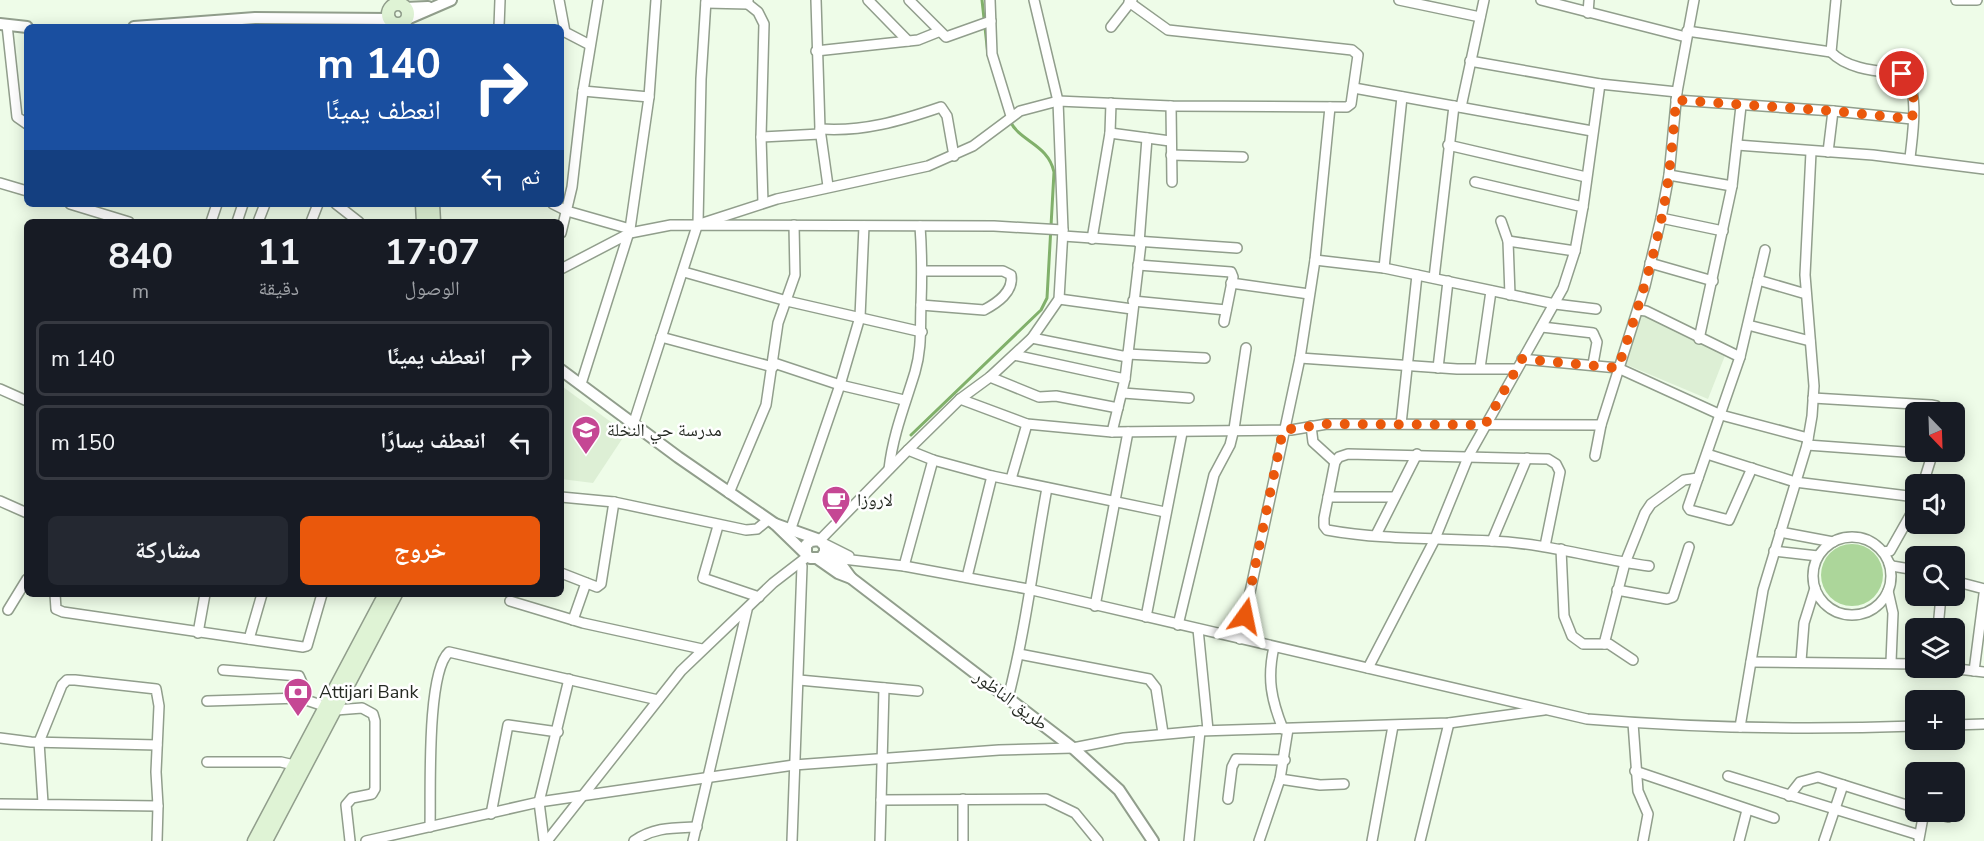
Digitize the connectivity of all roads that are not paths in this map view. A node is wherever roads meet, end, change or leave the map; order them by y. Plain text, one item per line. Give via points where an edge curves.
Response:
1 (451, 0) edge
2 (500, 0) edge
3 (559, 0) edge
4 (598, 0) edge
5 (656, 0) edge
6 (816, 0) edge
7 (868, 0) edge
8 (909, 0) edge
9 (990, 0) edge
10 (1034, 0) edge
11 (1399, 0) edge
12 (1484, 0) edge
13 (1541, 0) edge
14 (1589, 0) edge
15 (1694, 0) edge
16 (1836, 0) edge
17 (1956, 0) edge
18 (1977, 0) edge
19 (1130, 1) edge
20 (706, 2) edge
21 (748, 2) edge
22 (1588, 13) junction
23 (390, 14) edge
24 (405, 14) edge
25 (1480, 17) junction
26 (991, 21) junction
27 (256, 23) edge
28 (3, 24) edge
29 (226, 24) edge
30 (499, 24) edge
31 (564, 24) edge
32 (24, 27) edge
33 (564, 27) edge
34 (1111, 27) dead end
35 (938, 32) junction
36 (1686, 34) junction
37 (908, 41) junction
38 (590, 45) junction
39 (816, 51) junction
40 (1831, 52) junction
41 (1470, 61) junction
42 (1600, 84) junction
43 (1354, 88) junction
44 (583, 91) junction
45 (1676, 96) junction
46 (1402, 97) junction
47 (649, 98) junction
48 (1058, 101) junction
49 (1111, 103) junction
50 (1171, 106) junction
51 (1458, 106) junction
52 (1741, 106) junction
53 (1330, 107) junction
54 (1833, 111) junction
55 (1011, 116) junction
56 (1912, 119) junction
57 (24, 122) edge
58 (1592, 131) junction
59 (820, 132) junction
60 (1110, 133) junction
61 (761, 137) junction
62 (1147, 138) junction
63 (1170, 141) junction
64 (1448, 145) junction
65 (1737, 146) junction
66 (1811, 152) junction
67 (1828, 152) junction
68 (1170, 155) junction
69 (954, 156) junction
70 (1243, 158) dead end
71 (1910, 158) junction
72 (1984, 169) edge
73 (1669, 175) junction
74 (1586, 177) junction
75 (1172, 182) dead end
76 (1474, 182) dead end
77 (0, 183) edge
78 (828, 186) junction
79 (1732, 186) junction
80 (24, 190) edge
81 (763, 203) junction
82 (92, 207) edge
83 (340, 207) edge
84 (559, 207) edge
85 (1583, 207) junction
86 (567, 211) junction
87 (1661, 218) junction
88 (122, 219) edge
89 (355, 219) edge
90 (1501, 221) dead end
91 (564, 222) edge
92 (700, 223) junction
93 (795, 225) junction
94 (864, 226) junction
95 (920, 226) junction
96 (630, 231) junction
97 (1723, 231) junction
98 (1063, 233) junction
99 (1092, 239) junction
100 (1508, 241) junction
101 (1140, 243) junction
102 (1237, 248) dead end
103 (1765, 250) dead end
104 (1575, 251) junction
105 (1315, 260) junction
106 (1650, 263) junction
107 (1138, 265) junction
108 (564, 266) edge
109 (1384, 268) junction
110 (684, 272) junction
111 (924, 272) junction
112 (1417, 275) junction
113 (1434, 278) junction
114 (1758, 280) junction
115 (1448, 281) junction
116 (1713, 281) junction
117 (1231, 283) junction
118 (1491, 291) junction
119 (1310, 294) junction
120 (1806, 294) junction
121 (1510, 295) junction
122 (1059, 299) junction
123 (787, 301) junction
124 (1555, 304) junction
125 (921, 305) junction
126 (1133, 305) junction
127 (1596, 309) dead end
128 (1226, 310) junction
129 (1638, 310) junction
130 (860, 317) junction
131 (1224, 322) dead end
132 (1748, 325) junction
133 (1542, 327) junction
134 (922, 332) junction
135 (661, 337) junction
136 (1032, 338) junction
137 (1699, 339) junction
138 (1810, 341) junction
139 (1246, 348) dead end
140 (1014, 355) junction
141 (1127, 355) junction
142 (1740, 357) junction
143 (1205, 358) dead end
144 (1300, 358) junction
145 (1522, 359) junction
146 (1593, 364) junction
147 (773, 365) junction
148 (1407, 366) junction
149 (1437, 368) junction
150 (1480, 368) junction
151 (1618, 368) junction
152 (1516, 369) junction
153 (564, 372) edge
154 (990, 377) junction
155 (1125, 380) junction
156 (581, 384) junction
157 (840, 385) junction
158 (0, 389) edge
159 (1123, 393) junction
160 (1189, 398) dead end
161 (1813, 398) junction
162 (960, 399) junction
163 (24, 400) edge
164 (904, 400) junction
165 (1905, 403) edge
166 (1118, 408) junction
167 (1721, 415) junction
168 (1027, 424) junction
169 (1401, 424) junction
170 (633, 425) junction
171 (1485, 425) junction
172 (1601, 425) junction
173 (1311, 426) junction
174 (1234, 429) junction
175 (1283, 430) junction
176 (1112, 432) junction
177 (1128, 432) junction
178 (1182, 433) junction
179 (1808, 441) junction
180 (908, 450) junction
181 (1905, 450) edge
182 (1417, 454) junction
183 (1707, 454) junction
184 (1469, 455) junction
185 (1595, 456) dead end
186 (1527, 458) junction
187 (933, 460) junction
188 (1335, 462) junction
189 (1752, 468) junction
190 (889, 469) junction
191 (992, 476) junction
192 (1698, 478) junction
193 (1011, 480) junction
194 (1795, 482) junction
195 (1047, 488) junction
196 (729, 493) junction
197 (564, 496) edge
198 (1905, 496) edge
199 (1328, 497) junction
200 (1394, 497) junction
201 (0, 501) edge
202 (614, 502) junction
203 (1116, 502) junction
204 (24, 512) edge
205 (1165, 512) junction
206 (771, 522) junction
207 (1905, 524) edge
208 (718, 526) junction
209 (791, 528) junction
210 (1780, 532) junction
211 (1376, 535) junction
212 (1434, 541) junction
213 (1492, 541) junction
214 (1833, 542) junction
215 (1545, 546) junction
216 (1689, 547) dead end
217 (1561, 549) junction
218 (818, 551) junction
219 (1774, 551) junction
220 (1883, 552) junction
221 (1818, 556) junction
222 (1625, 563) junction
223 (1889, 563) junction
224 (802, 566) junction
225 (904, 566) junction
226 (1649, 567) dead end
227 (1905, 568) edge
228 (564, 574) edge
229 (967, 577) junction
230 (586, 583) junction
231 (773, 583) junction
232 (24, 584) edge
233 (1965, 584) edge
234 (1815, 588) junction
235 (1028, 589) junction
236 (1984, 589) edge
237 (1617, 590) junction
238 (1888, 591) junction
239 (1984, 594) edge
240 (55, 597) edge
241 (204, 597) edge
242 (261, 597) edge
243 (321, 597) edge
244 (384, 597) edge
245 (394, 597) edge
246 (759, 597) junction
247 (510, 601) dead end
248 (1095, 606) junction
249 (747, 608) junction
250 (8, 610) dead end
251 (1146, 617) junction
252 (573, 620) junction
253 (1178, 625) junction
254 (1198, 629) junction
255 (198, 633) junction
256 (249, 639) junction
257 (1240, 639) junction
258 (1604, 644) junction
259 (1274, 646) junction
260 (702, 649) junction
261 (1019, 654) junction
262 (1633, 660) dead end
263 (1751, 662) junction
264 (1801, 662) junction
265 (1891, 662) junction
266 (1905, 663) edge
267 (1368, 668) junction
268 (223, 670) dead end
269 (1979, 671) edge
270 (569, 679) junction
271 (799, 680) junction
272 (884, 688) junction
273 (918, 691) dead end
274 (300, 698) junction
275 (1008, 698) junction
276 (658, 700) junction
277 (207, 701) dead end
278 (1504, 702) junction
279 (332, 709) junction
280 (1544, 710) junction
281 (1503, 716) junction
282 (1449, 723) junction
283 (1633, 723) junction
284 (1984, 724) edge
285 (1965, 725) edge
286 (1393, 726) junction
287 (1905, 726) edge
288 (1740, 727) junction
289 (1285, 729) junction
290 (1204, 731) junction
291 (558, 732) junction
292 (1163, 734) junction
293 (0, 738) edge
294 (39, 742) junction
295 (157, 745) junction
296 (1073, 748) junction
297 (882, 757) junction
298 (1285, 760) junction
299 (207, 762) dead end
300 (294, 765) junction
301 (794, 765) junction
302 (1635, 771) junction
303 (1728, 776) dead end
304 (709, 778) junction
305 (1280, 779) junction
306 (1344, 784) dead end
307 (1843, 785) junction
308 (587, 794) junction
309 (1789, 796) junction
310 (963, 799) junction
311 (1228, 799) dead end
312 (881, 800) junction
313 (539, 802) junction
314 (43, 803) junction
315 (0, 804) edge
316 (1905, 805) edge
317 (158, 806) junction
318 (1747, 810) junction
319 (1835, 810) junction
320 (491, 814) junction
321 (1774, 818) dead end
322 (1923, 822) edge
323 (430, 827) junction
324 (697, 827) junction
325 (1919, 838) edge
326 (1826, 840) edge
327 (157, 841) edge
328 (254, 841) edge
329 (266, 841) edge
330 (350, 841) edge
331 (366, 841) edge
332 (546, 841) edge
333 (634, 841) edge
334 (693, 841) edge
335 (792, 841) edge
336 (880, 841) edge
337 (963, 841) edge
338 (1098, 841) edge
339 (1154, 841) edge
340 (1189, 841) edge
341 (1258, 841) edge
342 (1372, 841) edge
343 (1420, 841) edge
344 (1643, 841) edge
345 (1739, 841) edge

1 - 24 street
2 - 30 street
3 - 31 street
4 - 38 street
5 - 47 street
6 - 39 street
7 - 37 street
8 - 35 street
9 - 26 street
10 - 48 street
11 - 25 street
12 - 25 street
13 - 22 street
14 - 22 street
15 - 36 street
16 - 40 street
17 - 18 street
19 - 34 street
19 - 43 street via 1168,30 1352,50 1358,55
20 - 21 street
20 - 92 street
21 - 61 street via 764,24
22 - 36 street
23 - 24 main road via 396,5
23 - 27 street
25 - 41 street
26 - 35 street via 951,37
26 - 55 street via 992,54
27 - 29 street
28 - 32 street
28 - 57 street via 17,117
33 - 38 street via 565,32
35 - 37 street
36 - 40 street
36 - 45 street
37 - 39 street
38 - 44 street
39 - 59 street
40 - 56 street via 1847,63 1905,75 1914,96
41 - 42 street
41 - 51 street
42 - 45 street
42 - 58 street
43 - 46 street
43 - 53 street via 1350,106
44 - 47 street
44 - 86 street
45 - 52 street
45 - 73 street
46 - 51 street
46 - 109 street
47 - 96 street
48 - 49 street
48 - 55 street
48 - 98 street
49 - 50 street
49 - 60 street
50 - 53 street
50 - 63 street
51 - 58 street
51 - 64 street
52 - 54 street
52 - 65 street
53 - 105 street
54 - 56 street
54 - 67 street
55 - 69 street via 984,139
56 - 71 street
58 - 74 street
59 - 61 street
59 - 69 street via 876,127 941,107 947,116
59 - 78 street
60 - 62 street
60 - 99 street
61 - 81 street
62 - 63 street
62 - 101 street
63 - 68 street
64 - 74 street
64 - 113 street
65 - 66 street
65 - 79 street
66 - 67 street
66 - 120 street
67 - 71 street
68 - 70 street
68 - 75 street
69 - 78 street via 902,173
71 - 72 street
73 - 79 street
73 - 87 street
74 - 85 street
76 - 85 street
77 - 80 street
78 - 81 street
79 - 97 street
81 - 92 street
82 - 88 street
83 - 89 street
84 - 86 street
85 - 104 street
86 - 91 street
86 - 96 street
87 - 97 street
87 - 106 street
90 - 100 street
92 - 93 street
92 - 96 street
92 - 110 street
93 - 94 street
93 - 123 street via 795,275
94 - 95 street
94 - 130 street
95 - 98 street
95 - 111 street
96 - 108 street
96 - 156 street
97 - 116 street
98 - 99 street
98 - 122 street
99 - 101 street
100 - 104 street
100 - 121 street
101 - 102 street
101 - 107 street
103 - 114 street
104 - 124 street
105 - 109 street
105 - 119 street
106 - 116 street
106 - 129 street
107 - 117 street via 1231,272
107 - 126 street
109 - 112 street
110 - 123 street
110 - 135 street
111 - 125 street
111 - 125 street via 1003,271 1011,275 1012,281 1006,294 984,310
112 - 113 street
112 - 148 street
113 - 115 street
114 - 120 street
114 - 132 street
115 - 118 street
115 - 149 street
116 - 137 street
117 - 119 street
117 - 128 street
118 - 121 street
118 - 150 street
119 - 144 street
120 - 138 street
121 - 124 street
122 - 126 street
122 - 136 street
123 - 130 street
123 - 147 street via 778,323
124 - 127 street
124 - 133 street
125 - 134 street
126 - 128 street
126 - 141 street
128 - 131 street
129 - 137 street
129 - 151 street
130 - 134 street
130 - 157 street
132 - 138 street
132 - 142 street
133 - 145 street
133 - 146 street via 1593,333 1597,342
134 - 164 street via 915,371
135 - 147 street
135 - 170 street
136 - 140 street
136 - 141 street
137 - 142 street
138 - 161 street
139 - 174 street
140 - 154 street
140 - 155 street
141 - 143 street
141 - 155 street
142 - 167 street
144 - 148 street
144 - 175 street
145 - 146 street
145 - 152 street
146 - 151 street
147 - 157 street
147 - 196 street via 766,405
148 - 149 street
148 - 169 street
149 - 150 street
150 - 152 street
151 - 167 street
151 - 172 street
152 - 171 street
153 - 156 street
154 - 162 street
154 - 166 street via 1039,397 1056,396
155 - 159 street
156 - 170 street
157 - 164 street
157 - 209 street
158 - 163 street
159 - 160 street
159 - 166 street
161 - 165 street
161 - 179 street
162 - 168 street
162 - 180 street
164 - 190 street via 893,436
166 - 176 street
167 - 179 street
167 - 183 street
168 - 176 street
168 - 193 street
169 - 171 street
169 - 173 street
170 - 196 street
171 - 172 street
171 - 184 street
172 - 185 street
173 - 175 street
173 - 188 street via 1313,442
174 - 175 street
174 - 178 street
174 - 253 street via 1214,475
175 - 257 street
176 - 177 street
177 - 178 street
177 - 203 street
178 - 205 street
179 - 181 street
179 - 194 street
180 - 187 street
180 - 190 street
182 - 184 street
182 - 188 street via 1348,454
182 - 200 street
183 - 189 street
183 - 192 street
184 - 186 street
184 - 212 street
186 - 213 street
186 - 215 street via 1548,459 1560,472
187 - 191 street
187 - 225 street
188 - 199 street
189 - 192 street via 1727,520 1688,507
189 - 194 street
190 - 218 street
191 - 193 street
191 - 229 street
192 - 222 street via 1684,480 1647,509
193 - 195 street
194 - 198 street
194 - 210 street
195 - 203 street
195 - 235 street
196 - 206 street
197 - 202 street
199 - 200 street
199 - 211 street via 1325,528
200 - 211 street
201 - 204 street
202 - 208 street
202 - 230 street via 602,582 597,587
203 - 205 street
203 - 248 street
205 - 251 street
206 - 208 street via 751,530
206 - 209 street
206 - 218 street
207 - 220 street via 1890,551
208 - 246 street via 703,579
209 - 218 street
210 - 214 street
210 - 219 street
211 - 212 street
212 - 213 street
212 - 267 street
213 - 215 street
214 - 220 street via 1854,537 1865,539
214 - 221 street
215 - 217 street
216 - 237 street via 1673,597
217 - 222 street
217 - 258 street via 1566,625 1583,644
218 - 224 street
218 - 225 street via 843,559
218 - 231 street
218 - 275 street, طريق الناظور via 838,573 851,578
219 - 221 street
219 - 263 street
220 - 223 street
221 - 234 street via 1814,566
222 - 226 street
222 - 237 street
223 - 227 street
223 - 238 street
224 - 231 street
224 - 271 street
225 - 229 street
228 - 230 street
229 - 235 street
230 - 252 street
231 - 246 street
232 - 250 street
233 - 236 street
234 - 238 street via 1831,609 1850,614 1870,610
234 - 264 street via 1804,623
235 - 248 street
235 - 261 street via 1028,612
237 - 258 street
238 - 265 street via 1893,613
239 - 269 street
240 - 255 street via 56,609 63,612
241 - 255 street
242 - 256 street
243 - 256 street via 307,646
244 - 279 main road
245 - 279 main road
246 - 249 street
247 - 252 street
248 - 251 street
249 - 260 street
249 - 304 street
251 - 253 street
252 - 260 street
253 - 254 street
254 - 257 street
254 - 290 street
255 - 256 street
257 - 259 street
258 - 262 street
259 - 267 street
259 - 289 street via 1270,688
260 - 276 street
261 - 275 street
261 - 292 street via 1153,681
263 - 264 street
263 - 288 street
264 - 265 street
265 - 266 street
267 - 278 street
268 - 274 street via 299,676 303,680
270 - 276 street
270 - 291 street
270 - 323 street via 457,652 445,656 433,716
271 - 272 street
271 - 301 street
272 - 273 street
272 - 297 street
274 - 277 street
274 - 279 street
275 - 296 street, طريق الناظور
276 - 308 street
278 - 280 street
278 - 281 street
279 - 300 main road
279 - 329 main road
279 - 330 street via 362,708 373,714 375,721 375,789 372,794 352,798 346,806
280 - 281 street
280 - 283 street
281 - 282 street
282 - 286 street
282 - 343 street
283 - 288 street
283 - 302 street
284 - 285 street
286 - 289 street
286 - 342 street
287 - 288 street
289 - 290 street
289 - 298 street
290 - 292 street
290 - 340 street
291 - 313 street
291 - 320 street via 508,725
292 - 296 street
293 - 294 street
294 - 295 street
294 - 295 street via 62,685 75,680 156,689
294 - 314 street
295 - 317 street
296 - 297 street
296 - 339 street, طريق الناظور via 1119,790
297 - 301 street
297 - 312 street
298 - 305 street
298 - 311 street via 1236,759
299 - 300 street
300 - 328 main road
301 - 304 street
301 - 335 street
302 - 318 street
302 - 344 street via 1638,793 1648,811
303 - 309 street
304 - 308 street
304 - 324 street
305 - 306 street
305 - 341 street
307 - 309 street via 1811,777 1800,782
307 - 316 street
307 - 319 street
308 - 313 street
308 - 332 street
309 - 319 street
310 - 312 street
310 - 337 street
310 - 338 street via 1046,799 1075,813
312 - 336 street
313 - 320 street
313 - 332 street
314 - 315 street
314 - 317 street
317 - 327 street
318 - 321 street
318 - 345 street
319 - 325 street
319 - 326 street
320 - 323 street
322 - 325 street
323 - 331 street
324 - 333 street via 661,828
324 - 334 street

